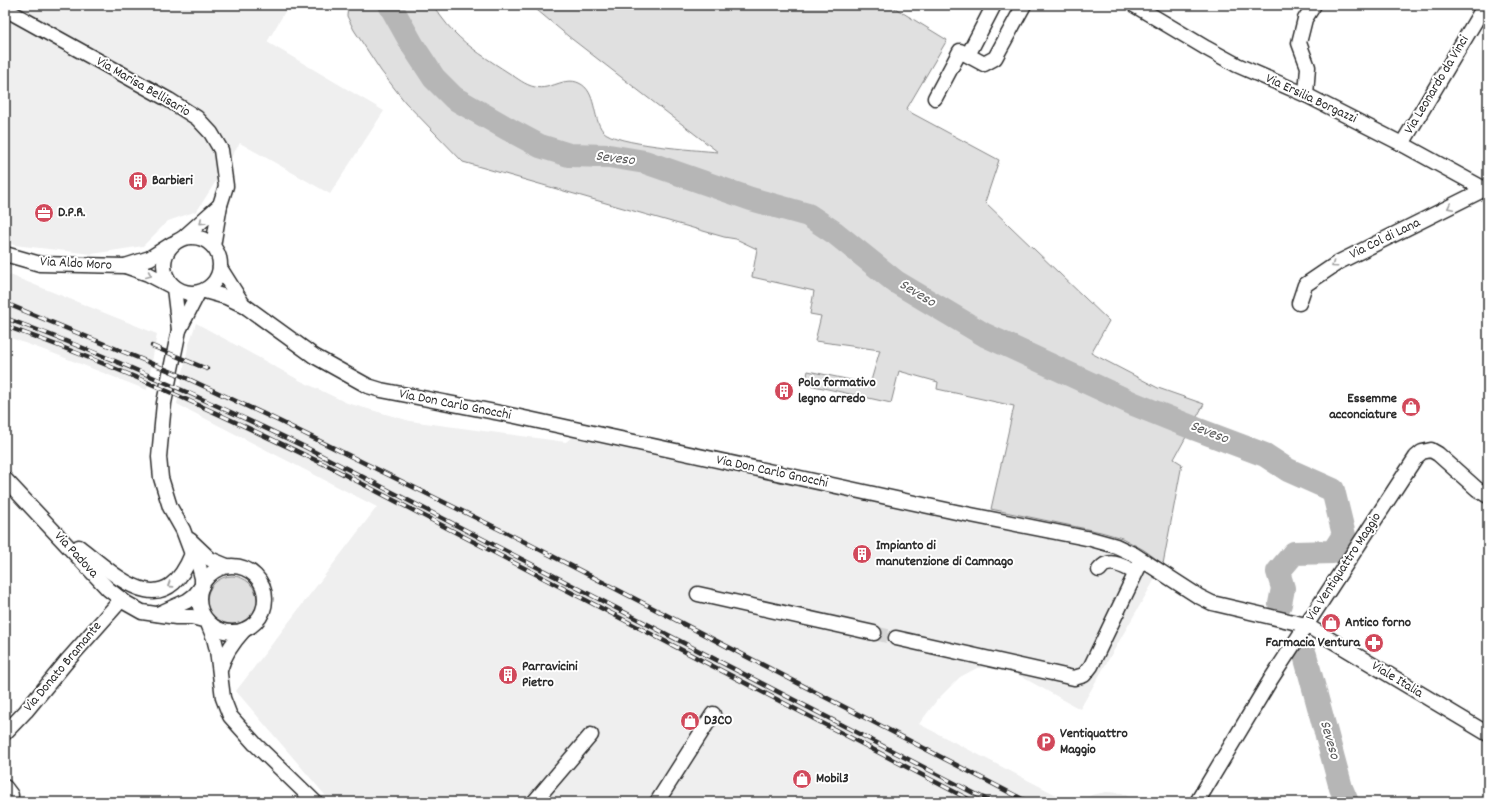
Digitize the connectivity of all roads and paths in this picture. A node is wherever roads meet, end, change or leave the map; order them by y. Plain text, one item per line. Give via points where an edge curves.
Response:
1 (994, 5) edge
2 (1024, 5) edge
3 (1134, 5) edge
4 (1314, 5) edge
5 (1485, 5) edge
6 (5, 9) edge
7 (968, 55) junction
8 (1306, 95) junction
9 (935, 98) dead end
10 (1402, 144) junction
11 (1487, 188) edge
12 (220, 205) junction
13 (178, 241) junction
14 (213, 246) junction
15 (5, 254) edge
16 (125, 266) junction
17 (220, 268) junction
18 (173, 287) junction
19 (202, 292) junction
20 (1299, 303) dead end
21 (244, 306) junction
22 (179, 330) junction
23 (5, 479) edge
24 (1488, 496) edge
25 (52, 530) junction
26 (183, 530) junction
27 (192, 554) junction
28 (1142, 560) junction
29 (228, 566) junction
30 (1099, 570) dead end
31 (1136, 572) junction
32 (202, 586) junction
33 (698, 594) dead end
34 (121, 600) junction
35 (157, 614) junction
36 (207, 621) junction
37 (1306, 625) junction
38 (244, 630) junction
39 (874, 633) tunnel mouth
40 (896, 638) tunnel mouth
41 (220, 675) junction
42 (713, 714) dead end
43 (5, 733) edge
44 (1488, 734) edge
45 (591, 735) dead end
46 (315, 802) edge
47 (534, 802) edge
48 (657, 802) edge
49 (1197, 802) edge

1 - 7 street
2 - 7 street via 995,58 984,64
3 - 8 street, Via Ersilia Borgazzi via 1237,65
4 - 8 street via 1306,19 1299,43 1308,67
5 - 10 street, Via Leonardo da Vinci
6 - 12 street, Via Marisa Bellisario via 197,118 211,133 221,150 226,186
7 - 9 street via 960,52
8 - 10 street, Via Ersilia Borgazzi
10 - 11 street, Via Ersilia Borgazzi
11 -> 20 street, Via Col di Lana via 1339,262 1306,285
12 -> 13 street
12 - 14 street, Via Marisa Bellisario
13 - 14 street via 191,237 199,238
13 - 16 street, Via Aldo Moro via 150,258
13 - 18 street via 168,250 164,259 163,269
14 - 17 street via 218,253
15 - 16 street, Via Aldo Moro via 40,264
16 -> 18 street, Via Aldo Moro
17 - 19 street via 218,277 212,285
17 - 21 street
18 - 19 street via 190,294
18 - 22 street
19 - 21 street via 226,297
19 - 22 street
21 - 28 street, Via Don Carlo Gnocchi via 314,356 368,386 381,390 515,416 950,511 1091,539 1116,546
22 - 26 street via 164,403 158,456 161,478 170,507
23 - 25 street, Via Padova
24 - 37 street, Via Ventiquattro Maggio via 1438,454 1431,450 1422,452 1416,457
27 -> 25 street via 183,574 173,584 159,591 142,590
25 - 34 street, Via Padova
26 - 27 street
26 - 29 street via 205,555
27 - 32 street via 201,572
28 - 31 street
28 - 37 street, Via Don Carlo Gnocchi via 1212,603
29 - 32 street via 217,569 208,576
29 - 38 street via 238,566 257,576 265,596 260,616
30 - 31 street via 1106,564 1113,564
31 - 40 street via 1091,666 1084,675 1074,678
32 - 35 street via 187,602
32 - 36 street via 199,604
33 - 39 street
34 - 35 street, Via Padova via 142,612
34 - 43 street, Via Donato Bramante
35 - 36 street, Via Padova
36 - 38 street via 224,631
36 - 41 street via 214,638
37 - 44 street, Viale Italia
37 - 49 street, Via Ventiquattro Maggio
38 - 41 street via 234,640 225,656
41 - 46 street via 223,698 230,716
42 - 48 street
45 - 47 street

